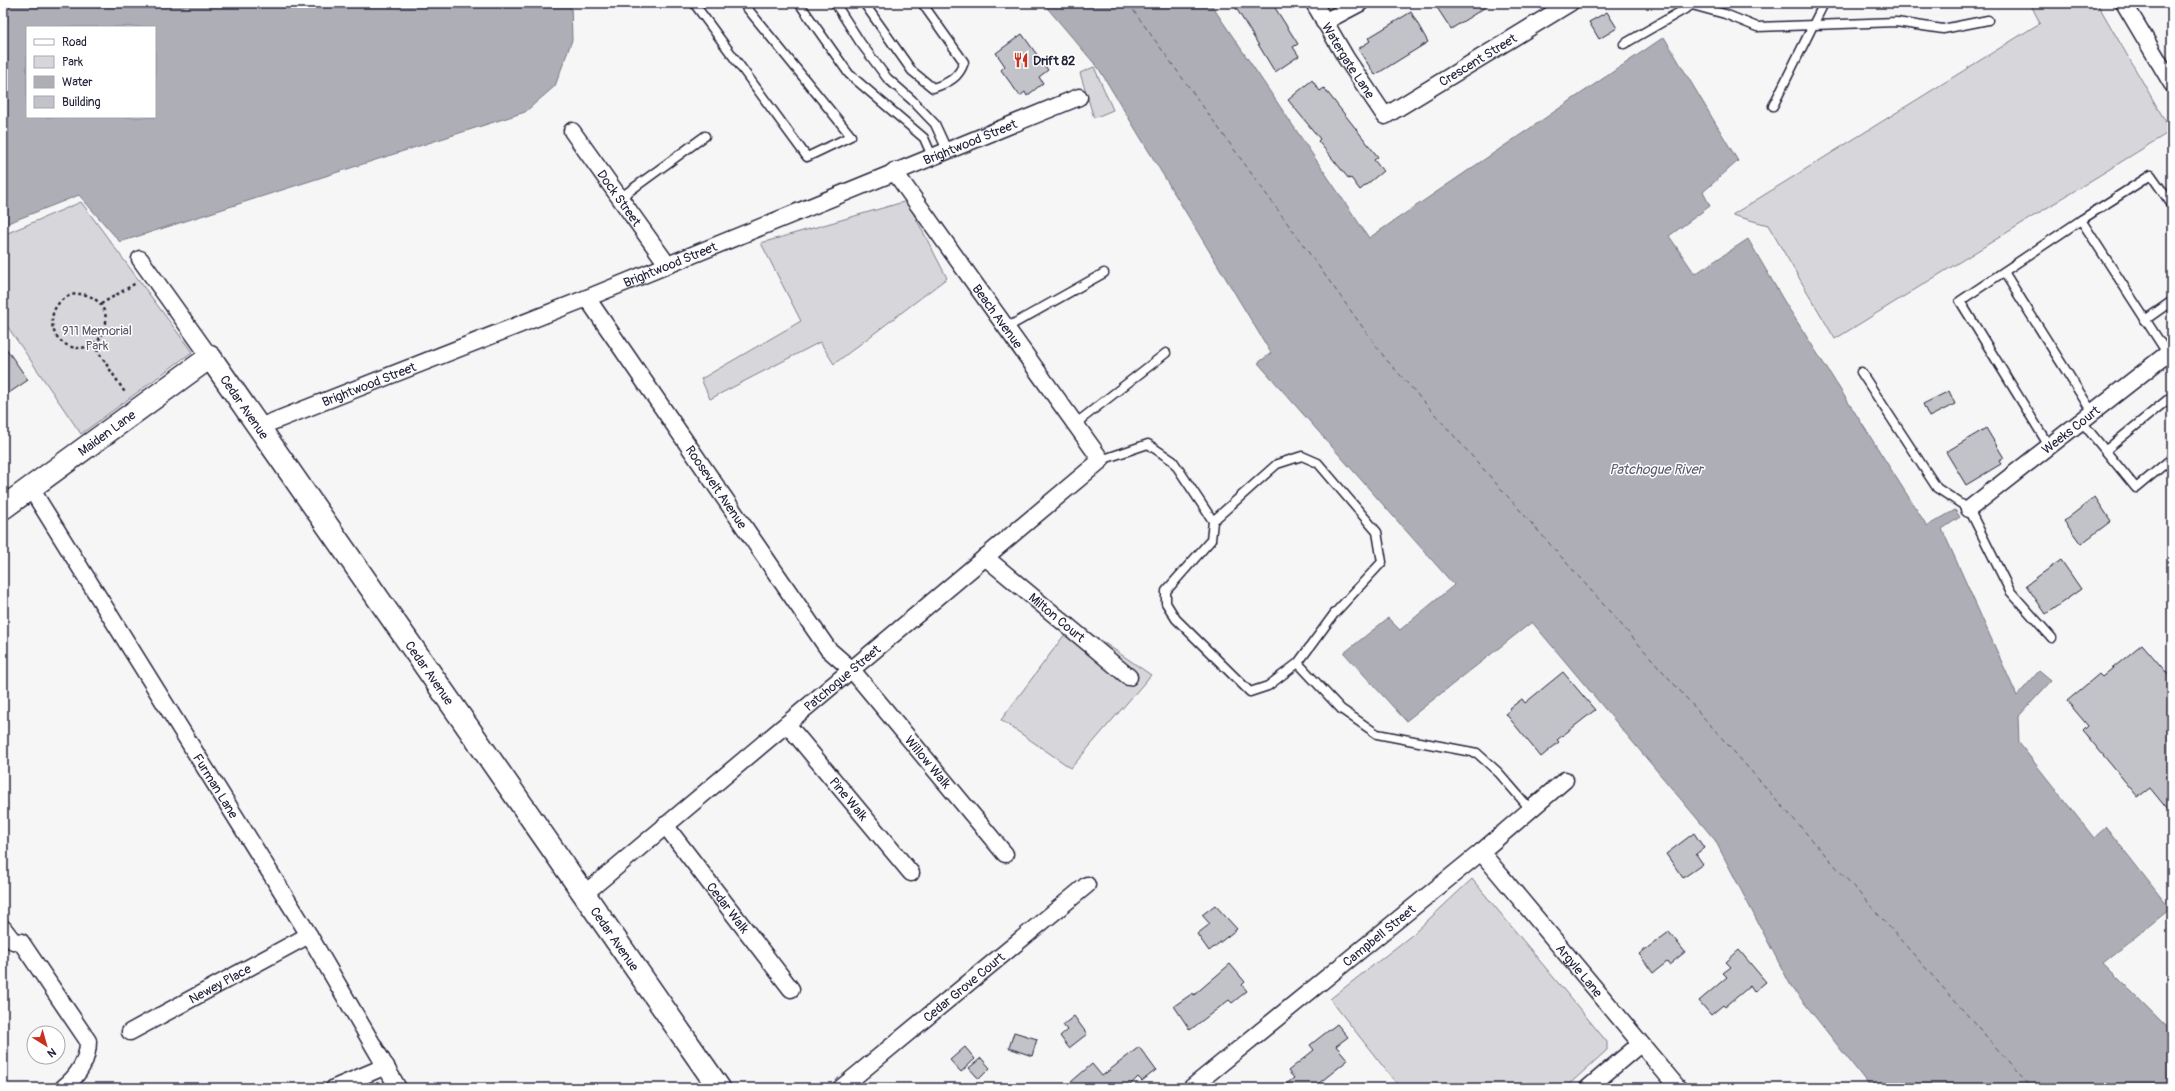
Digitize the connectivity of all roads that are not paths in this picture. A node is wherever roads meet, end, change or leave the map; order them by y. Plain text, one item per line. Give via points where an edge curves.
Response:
1 (700, 3) edge
2 (743, 3) edge
3 (799, 3) edge
4 (834, 3) edge
5 (864, 3) edge
6 (922, 3) edge
7 (1314, 3) edge
8 (1360, 3) edge
9 (1570, 3) edge
10 (1824, 3) edge
11 (2124, 3) edge
12 (1988, 20) dead end
13 (1324, 22) junction
14 (1812, 26) junction
15 (1624, 44) dead end
16 (2172, 84) edge
17 (1079, 97) dead end
18 (1773, 106) dead end
19 (1385, 116) joint
20 (572, 131) dead end
21 (705, 136) dead end
22 (947, 150) junction
23 (932, 156) junction
24 (894, 171) junction
25 (620, 198) junction
26 (2172, 205) edge
27 (2081, 220) junction
28 (140, 259) dead end
29 (667, 264) junction
30 (2004, 272) junction
31 (1104, 273) dead end
32 (587, 298) junction
33 (2172, 301) edge
34 (2145, 320) junction
35 (1006, 328) junction
36 (1166, 352) dead end
37 (2170, 354) edge
38 (210, 357) junction
39 (1861, 372) dead end
40 (2172, 396) edge
41 (2087, 416) junction
42 (1075, 424) junction
43 (259, 427) junction
44 (2049, 446) junction
45 (2106, 450) junction
46 (2172, 458) edge
47 (1101, 460) junction
48 (30, 487) junction
49 (3, 508) edge
50 (1969, 509) junction
51 (1213, 521) junction
52 (985, 557) junction
53 (2052, 638) dead end
54 (1298, 663) junction
55 (852, 670) junction
56 (1129, 677) dead end
57 (787, 724) junction
58 (1565, 780) dead end
59 (1531, 810) junction
60 (665, 825) junction
61 (1481, 852) junction
62 (1005, 854) dead end
63 (911, 873) dead end
64 (1087, 885) dead end
65 (584, 895) junction
66 (3, 928) edge
67 (309, 935) junction
68 (8, 945) edge
69 (791, 989) dead end
70 (130, 1032) dead end
71 (1640, 1044) junction
72 (386, 1066) junction
73 (63, 1088) edge
74 (334, 1088) edge
75 (398, 1088) edge
76 (719, 1088) edge
77 (841, 1088) edge
78 (1191, 1088) edge
79 (1588, 1088) edge
80 (1678, 1088) edge

1 - 2 lane via 696,6 807,157 851,136
3 - 23 lane via 849,74 924,138
4 - 22 lane via 887,78 935,124
5 - 6 lane via 912,71 932,88 948,83 961,73 964,62
7 - 13 street, Watergate Lane
8 - 13 street
9 - 19 street, Crescent Street
10 - 14 lane
11 - 16 street
12 - 14 lane via 1943,30 1896,22
13 - 19 street, Watergate Lane
14 - 15 lane via 1757,27 1725,14 1692,5
14 - 18 lane
17 - 22 street, Brightwood Street
20 - 25 street, Dock Street
21 - 25 lane
22 - 23 street, Brightwood Street
23 - 24 street, Brightwood Street
24 - 29 street, Brightwood Street
24 - 35 street, Beach Avenue
25 - 29 street, Dock Street
26 - 27 lane via 2151,176
27 - 30 lane
27 - 34 lane
28 - 38 street, Cedar Avenue
29 - 32 street, Brightwood Street
30 - 41 lane
30 - 44 lane via 1960,301
31 - 35 lane
32 - 43 street, Brightwood Street
32 - 55 street, Roosevelt Avenue via 828,649
33 - 34 lane
34 - 37 lane
35 - 42 street, Beach Avenue
36 - 42 lane
37 - 41 street, Weeks Court
38 - 43 street, Cedar Avenue
38 - 48 street, Maiden Lane
39 - 50 lane via 1938,488
40 - 45 lane
41 - 44 street, Weeks Court
41 - 45 lane
42 - 47 street, Beach Avenue
43 - 65 street, Cedar Avenue
44 - 50 street, Weeks Court
45 - 46 lane via 2136,488
47 - 51 lane via 1148,444 1173,461
47 - 52 street, Patchogue Street
48 - 49 street, Maiden Lane
48 - 67 street, Furman Lane
50 - 53 lane via 2010,591
51 - 54 lane via 1211,540 1166,591 1166,603 1176,619 1250,692 1268,686
51 - 54 lane via 1277,464 1302,456 1318,463 1377,532 1382,562 1334,614
52 - 55 street, Patchogue Street
52 - 56 street, Milton Court
54 - 59 lane via 1341,709 1377,734 1477,753 1499,773
55 - 57 street, Patchogue Street
55 - 62 street, Willow Walk
57 - 60 street, Patchogue Street
57 - 63 street, Pine Walk
58 - 59 street, Campbell Street
59 - 61 street, Campbell Street
60 - 65 street, Patchogue Street
60 - 69 street, Cedar Walk
61 - 71 street, Argyle Lane
61 - 78 street, Campbell Street
64 - 77 street, Cedar Grove Court
65 - 76 street, Cedar Avenue
66 - 68 street
67 - 70 street, Newey Place
67 - 72 street, Furman Lane
68 - 73 street via 21,942 88,1041 88,1053 82,1067 75,1079
71 - 79 street
71 - 80 street, Argyle Lane
72 - 74 street
72 - 75 street, Furman Lane

